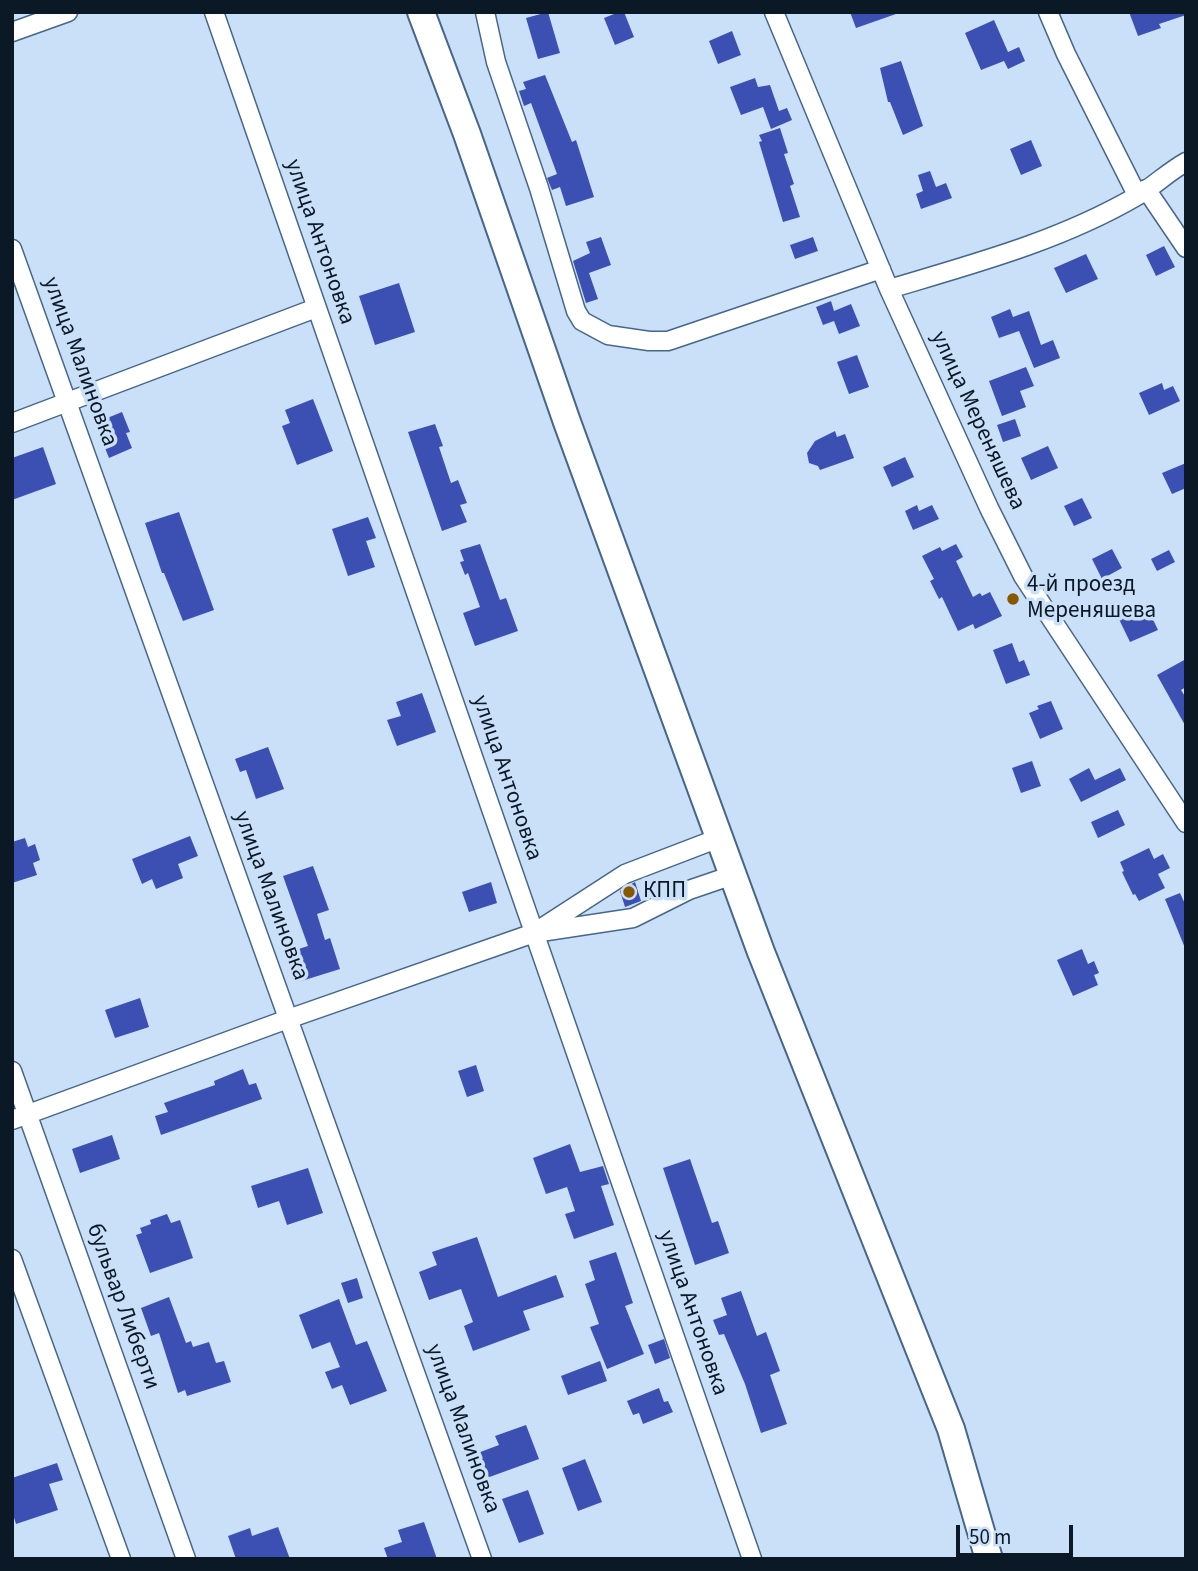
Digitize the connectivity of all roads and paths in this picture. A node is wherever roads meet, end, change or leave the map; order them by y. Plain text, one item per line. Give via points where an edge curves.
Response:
1 (68, 12) edge
2 (214, 12) edge
3 (421, 12) edge
4 (485, 12) edge
5 (774, 12) edge
6 (1048, 12) edge
7 (12, 32) edge
8 (1186, 162) edge
9 (1142, 192) junction
10 (1186, 248) edge
11 (12, 249) edge
12 (881, 269) junction
13 (889, 289) junction
14 (316, 308) junction
15 (67, 403) junction
16 (12, 423) edge
17 (1186, 823) edge
18 (719, 838) junction
19 (733, 875) junction
20 (534, 933) junction
21 (288, 1019) junction
22 (12, 1071) edge
23 (20, 1118) edge
24 (12, 1259) edge
25 (121, 1559) edge
26 (186, 1559) edge
27 (482, 1559) edge
28 (752, 1559) edge
29 (989, 1559) edge

1 - 7 street
2 - 14 street, улица Антоновка
3 - 18 street
4 - 12 street via 496,62 576,311 594,329 627,339 668,341
5 - 12 street, улица Мереняшева
6 - 9 street
8 - 9 street
9 - 10 street
9 - 13 street via 1063,232
11 - 15 street, улица Малиновка
12 - 13 street, улица Мереняшева
13 - 17 street, улица Мереняшева via 1023,576
14 - 15 street
14 - 20 street, улица Антоновка
15 - 16 street
15 - 21 street, улица Малиновка
18 - 19 street
18 - 20 street via 625,874
19 - 20 street via 689,890 633,918
19 - 29 street via 951,1429
20 - 21 street
20 - 28 street, улица Антоновка
21 - 23 street
21 - 27 street, улица Малиновка
22 - 23 street, бульвар Либерти
23 - 26 street, бульвар Либерти
24 - 25 street

